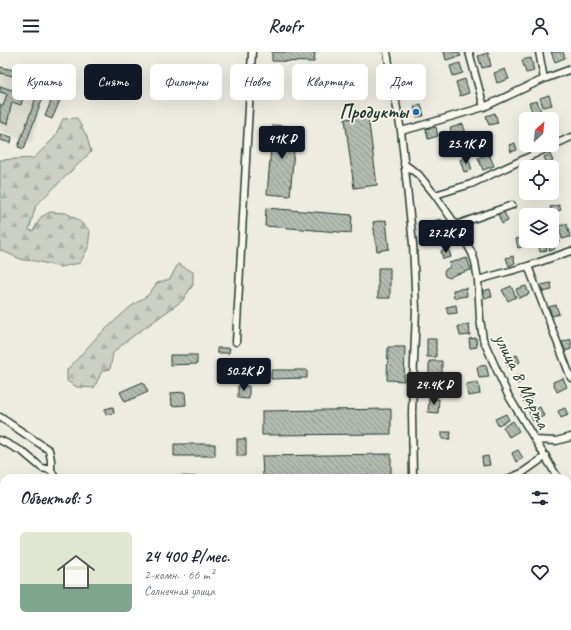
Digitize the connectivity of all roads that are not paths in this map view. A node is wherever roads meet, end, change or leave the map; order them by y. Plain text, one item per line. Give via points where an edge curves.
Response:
1 (252, 52) edge
2 (387, 52) edge
3 (469, 52) edge
4 (539, 52) edge
5 (571, 69) edge
6 (544, 79) junction
7 (484, 107) junction
8 (401, 131) junction
9 (571, 137) edge
10 (404, 164) junction
11 (435, 195) junction
12 (512, 205) dead end
13 (456, 225) junction
14 (571, 251) edge
15 (528, 266) junction
16 (478, 280) junction
17 (236, 342) dead end
18 (571, 378) edge
19 (0, 417) edge
20 (571, 437) edge
21 (0, 440) edge
22 (534, 440) junction
23 (546, 456) junction
24 (51, 470) junction
25 (53, 474) edge
26 (413, 474) edge
27 (518, 474) edge
28 (556, 474) edge

1 - 17 street
2 - 8 street
3 - 7 street
4 - 6 street
5 - 6 street
6 - 7 street
7 - 8 street
8 - 10 street
9 - 11 street via 471,184
10 - 11 street, улица 8 Марта via 419,175
10 - 26 street via 413,244 416,310 412,412
11 - 13 street, улица 8 Марта
12 - 13 street
13 - 16 street, улица 8 Марта via 472,253
14 - 15 street
15 - 16 street
15 - 18 street
16 - 22 street, улица 8 Марта via 483,339 508,395
19 - 24 street via 49,450
20 - 22 street via 556,441
21 - 24 street via 23,452 42,468
22 - 23 street, улица 8 Марта
23 - 27 street, улица 8 Марта
23 - 28 street, улица 8 Марта
24 - 25 street

